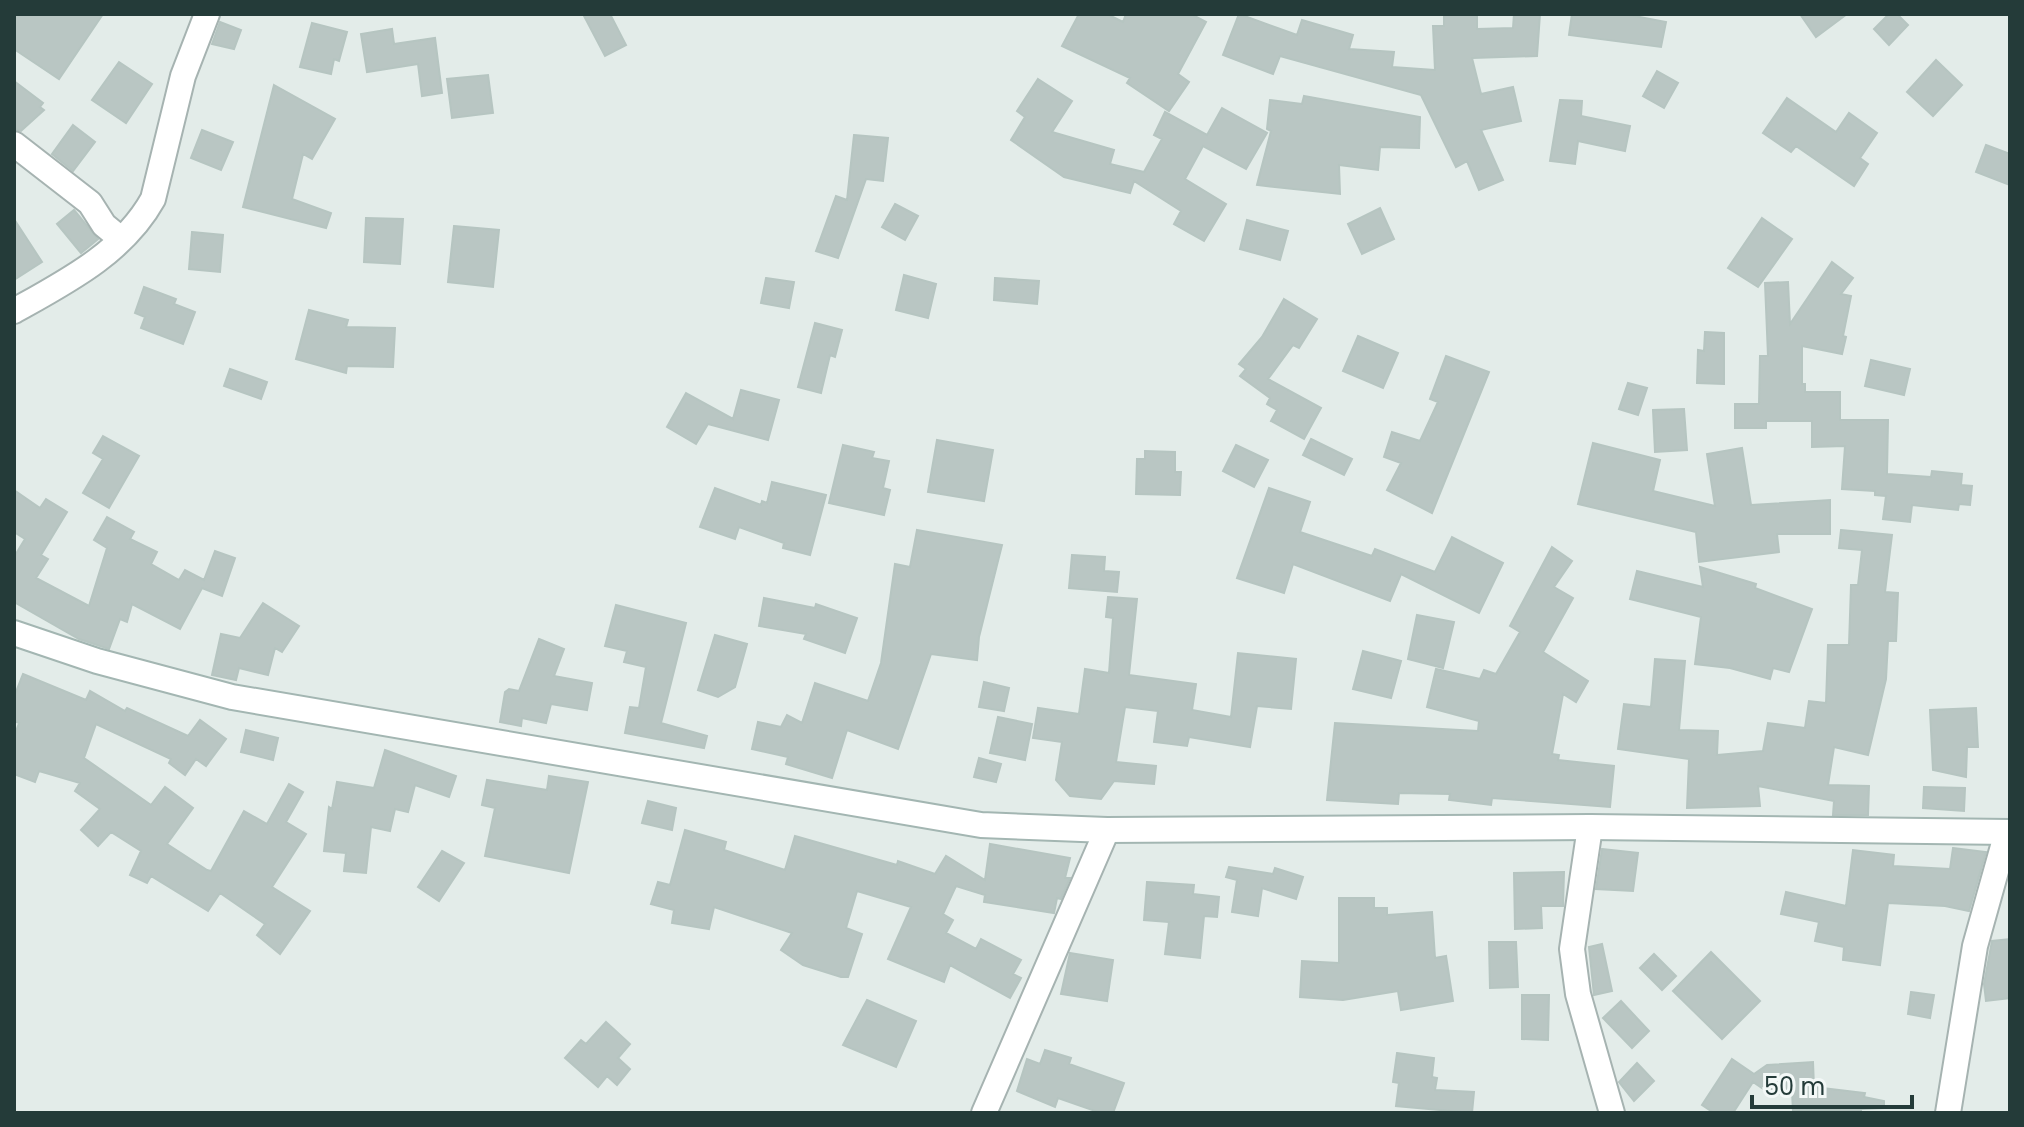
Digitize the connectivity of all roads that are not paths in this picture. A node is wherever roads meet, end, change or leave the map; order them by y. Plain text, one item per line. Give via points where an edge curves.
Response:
1 (207, 14) edge
2 (14, 144) edge
3 (121, 239) junction
4 (14, 311) edge
5 (14, 633) edge
6 (1590, 827) junction
7 (1107, 830) junction
8 (2009, 832) edge
9 (984, 1113) edge
10 (1612, 1113) edge
11 (1948, 1113) edge

1 - 3 main road via 179,89 153,199
2 - 3 main road via 90,203
3 - 4 main road via 70,280
5 - 7 main road via 247,700 889,812 981,825
6 - 7 main road
6 - 8 main road
6 - 10 main road via 1572,949 1578,994
7 - 9 main road
8 - 11 main road via 1975,946

